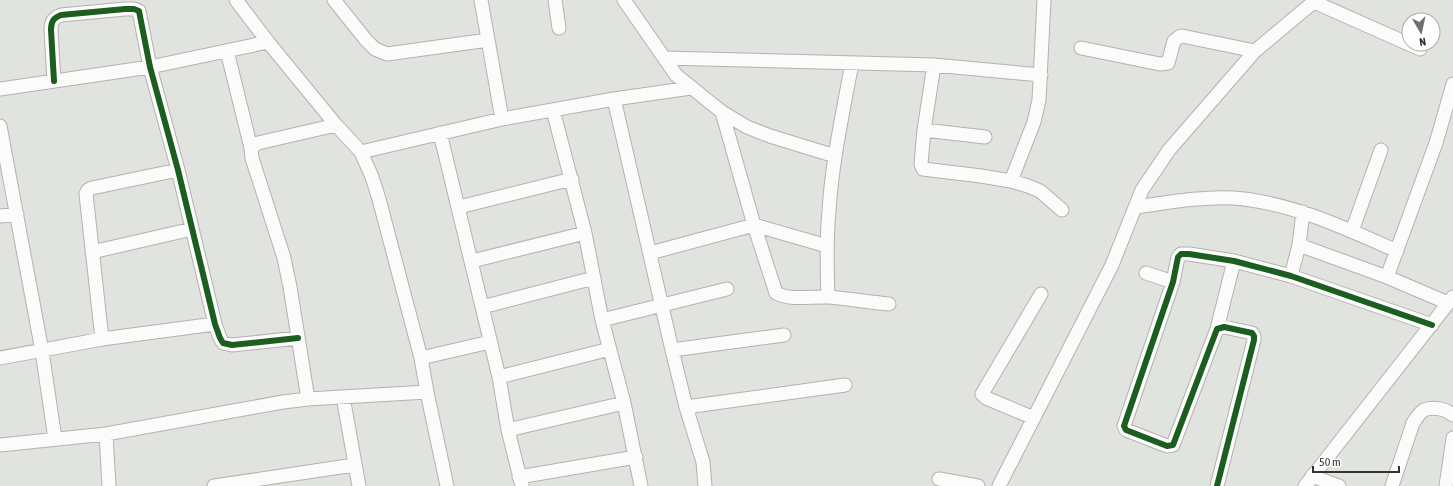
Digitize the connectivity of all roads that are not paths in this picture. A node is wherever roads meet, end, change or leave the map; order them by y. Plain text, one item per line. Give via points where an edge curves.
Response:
1 (236, 0) edge
2 (334, 0) edge
3 (480, 0) edge
4 (556, 0) edge
5 (624, 0) edge
6 (1044, 0) edge
7 (1315, 1) edge
8 (559, 28) dead end
9 (488, 40) junction
10 (1401, 40) edge
11 (268, 42) junction
12 (1081, 48) dead end
13 (227, 51) junction
14 (1255, 52) junction
15 (664, 58) junction
16 (852, 63) junction
17 (934, 65) junction
18 (150, 67) junction
19 (1041, 75) junction
20 (54, 81) junction
21 (1453, 84) edge
22 (691, 88) junction
23 (0, 89) edge
24 (614, 99) junction
25 (1450, 105) edge
26 (553, 110) junction
27 (722, 112) junction
28 (502, 119) junction
29 (336, 125) junction
30 (0, 126) edge
31 (924, 130) junction
32 (440, 133) junction
33 (985, 137) dead end
34 (251, 148) junction
35 (1381, 150) dead end
36 (361, 152) junction
37 (835, 156) junction
38 (178, 170) junction
39 (572, 179) junction
40 (1011, 181) junction
41 (459, 207) junction
42 (1136, 207) junction
43 (1062, 210) dead end
44 (1303, 212) junction
45 (17, 214) junction
46 (0, 216) edge
47 (754, 225) junction
48 (192, 229) junction
49 (1352, 231) junction
50 (586, 233) junction
51 (1299, 245) junction
52 (827, 246) junction
53 (1398, 251) junction
54 (92, 252) junction
55 (650, 254) junction
56 (472, 260) junction
57 (1234, 261) junction
58 (1146, 273) dead end
59 (1291, 276) junction
60 (1387, 276) junction
61 (594, 278) junction
62 (1173, 282) junction
63 (727, 289) dead end
64 (1041, 294) dead end
65 (828, 297) junction
66 (1451, 300) edge
67 (889, 304) dead end
68 (662, 306) junction
69 (482, 307) junction
70 (602, 320) junction
71 (215, 324) junction
72 (1432, 325) junction
73 (1217, 329) junction
74 (784, 335) dead end
75 (298, 338) junction
76 (102, 340) junction
77 (490, 342) junction
78 (610, 349) junction
79 (672, 350) junction
80 (42, 351) junction
81 (0, 358) edge
82 (421, 358) junction
83 (499, 376) junction
84 (845, 385) dead end
85 (427, 392) junction
86 (343, 397) junction
87 (308, 399) junction
88 (624, 403) junction
89 (686, 407) junction
90 (1453, 415) edge
91 (1034, 418) junction
92 (508, 430) junction
93 (106, 434) junction
94 (1453, 438) edge
95 (56, 439) junction
96 (0, 445) edge
97 (636, 457) junction
98 (354, 465) junction
99 (939, 479) dead end
100 (1308, 481) edge
101 (263, 482) edge
102 (521, 482) edge
103 (110, 486) edge
104 (214, 486) edge
105 (359, 486) edge
106 (447, 486) edge
107 (641, 486) edge
108 (705, 486) edge
109 (978, 486) edge
110 (999, 486) edge
111 (1217, 486) edge
112 (1339, 486) edge
113 (1392, 486) edge
114 (1446, 486) edge

1 - 11 street
2 - 9 street via 366,40 375,49 387,54
3 - 9 street
4 - 8 street
5 - 15 street
6 - 19 street
7 - 10 street
7 - 14 street
9 - 28 street
11 - 13 street
11 - 29 street
12 - 14 street via 1160,64 1168,63 1174,41 1182,36
13 - 18 street
13 - 34 street
14 - 42 street via 1169,150 1142,190
15 - 16 street
15 - 22 street via 676,75
16 - 17 street
16 - 37 street
17 - 19 street
17 - 31 street
18 - 20 street
18 - 20 street via 139,11 125,9 61,15 51,23
18 - 38 street
19 - 40 street via 1035,117
20 - 23 street
21 - 25 street
22 - 24 street
22 - 27 street
24 - 26 street
24 - 55 street
25 - 53 street
26 - 28 street
26 - 39 street
27 - 37 street via 747,127 770,136
27 - 47 street
28 - 32 street
29 - 34 street via 258,143
29 - 36 street
30 - 45 street
31 - 33 street
31 - 40 street via 921,164 923,168
32 - 36 street
32 - 41 street
34 - 75 street via 284,258
35 - 49 street
36 - 82 street via 379,199
37 - 52 street
38 - 48 street
38 - 54 street via 88,190 86,199
39 - 41 street
39 - 50 street
40 - 43 street via 1040,191
41 - 56 street
42 - 44 street via 1199,199 1231,198 1258,201
42 - 91 street via 1112,265
44 - 49 street
44 - 51 street
45 - 46 street
45 - 80 street
47 - 52 street
47 - 55 street
47 - 65 street via 776,293 788,297
48 - 54 street
48 - 71 street
49 - 53 street
50 - 56 street
50 - 61 street
51 - 59 street
51 - 60 street
52 - 65 street
53 - 60 street
54 - 76 street
55 - 68 street
56 - 69 street
57 - 59 street
57 - 62 street via 1181,254 1178,257
57 - 73 street
58 - 62 street
59 - 72 street
60 - 66 street
61 - 69 street
61 - 70 street
62 - 73 street via 1125,423 1126,430 1167,446 1173,445
63 - 68 street
64 - 91 street via 982,394
65 - 67 street
66 - 72 street
68 - 70 street
68 - 79 street
69 - 77 street
70 - 78 street
71 - 75 street via 220,338 227,345
71 - 76 street
72 - 100 street
73 - 111 street via 1224,327 1249,332 1254,336
74 - 79 street
75 - 87 street
76 - 80 street
77 - 82 street
77 - 83 street
78 - 83 street
78 - 88 street
79 - 89 street
80 - 81 street
80 - 95 street
82 - 85 street
83 - 92 street
84 - 89 street
85 - 86 street
85 - 106 street
86 - 87 street
86 - 98 street
87 - 93 street
88 - 92 street
88 - 97 street
89 - 108 street via 703,462
90 - 113 street via 1435,408 1423,411 1419,415 1413,423
91 - 110 street
92 - 102 street
93 - 95 street
93 - 103 street
94 - 114 street
95 - 96 street
97 - 102 street
97 - 107 street
98 - 101 street
98 - 105 street
99 - 109 street
100 - 112 street
101 - 104 street

